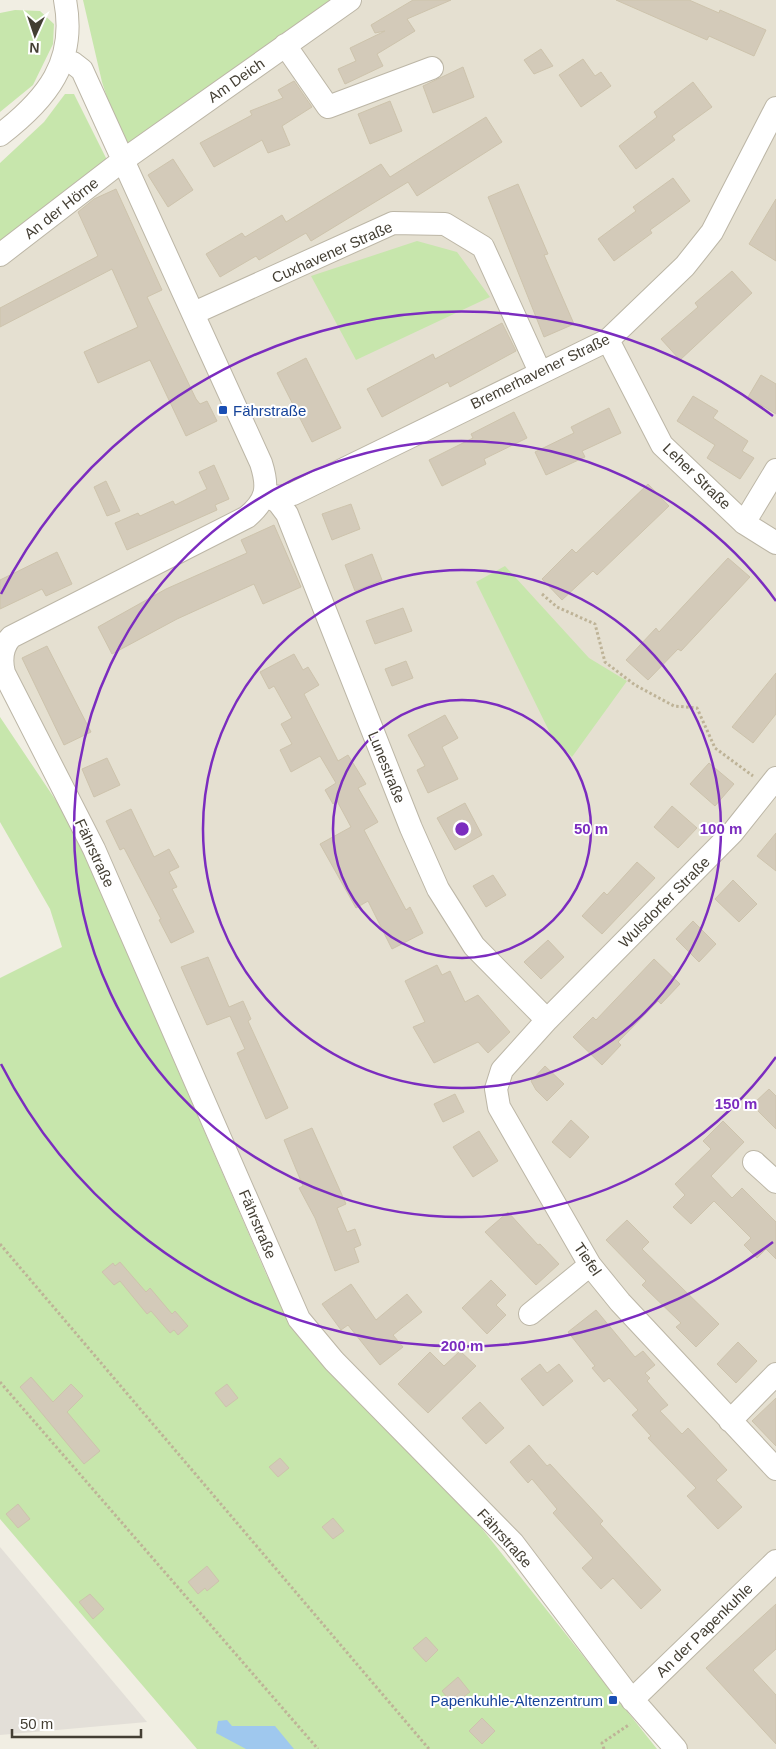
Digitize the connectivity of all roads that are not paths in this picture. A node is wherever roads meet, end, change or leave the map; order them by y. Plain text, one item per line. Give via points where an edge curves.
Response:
1 (65, 0) edge
2 (350, 0) edge
3 (285, 45) junction
4 (63, 60) junction
5 (432, 68) dead end
6 (776, 108) edge
7 (0, 135) edge
8 (122, 161) junction
9 (0, 255) edge
10 (194, 313) junction
11 (608, 340) junction
12 (540, 372) junction
13 (776, 470) edge
14 (265, 495) junction
15 (744, 523) junction
16 (776, 543) edge
17 (1, 657) edge
18 (772, 783) edge
19 (547, 1020) junction
20 (754, 1162) dead end
21 (776, 1182) edge
22 (590, 1265) junction
23 (530, 1314) dead end
24 (776, 1374) edge
25 (730, 1421) junction
26 (776, 1469) edge
27 (776, 1561) edge
28 (638, 1706) junction
29 (676, 1749) edge

1 - 4 street via 68,39
2 - 3 street, Am Deich
3 - 5 street via 328,107
3 - 8 street, Am Deich
4 - 7 street via 55,78 25,116
4 - 8 street via 82,70
6 - 11 street, Bremerhavener Straße via 712,232 685,266
8 - 9 street, An der Hörne
8 - 10 street
10 - 12 street, Cuxhavener Straße via 394,223 445,224 483,248
10 - 14 street via 261,463 266,478
11 - 12 street, Bremerhavener Straße
11 - 15 street, Leher Straße via 662,445
12 - 14 street, Bremerhavener Straße via 293,494 280,497
13 - 15 street
14 - 17 street, Fährstraße via 260,506 247,517 11,637
14 - 19 street, Lunestraße via 278,502 287,514 438,889 474,946
15 - 16 street, Leher Straße
17 - 28 street, Fährstraße via 4,673 94,849 299,1319 334,1361 513,1543
18 - 19 street, Wulsdorfer Straße via 733,832
19 - 22 street, Tiefel via 502,1070 496,1089 499,1107
20 - 21 street
22 - 23 street
22 - 25 street, Tiefel
24 - 25 street
25 - 26 street, Tiefel
27 - 28 street, An der Papenkuhle
28 - 29 street, Fährstraße

